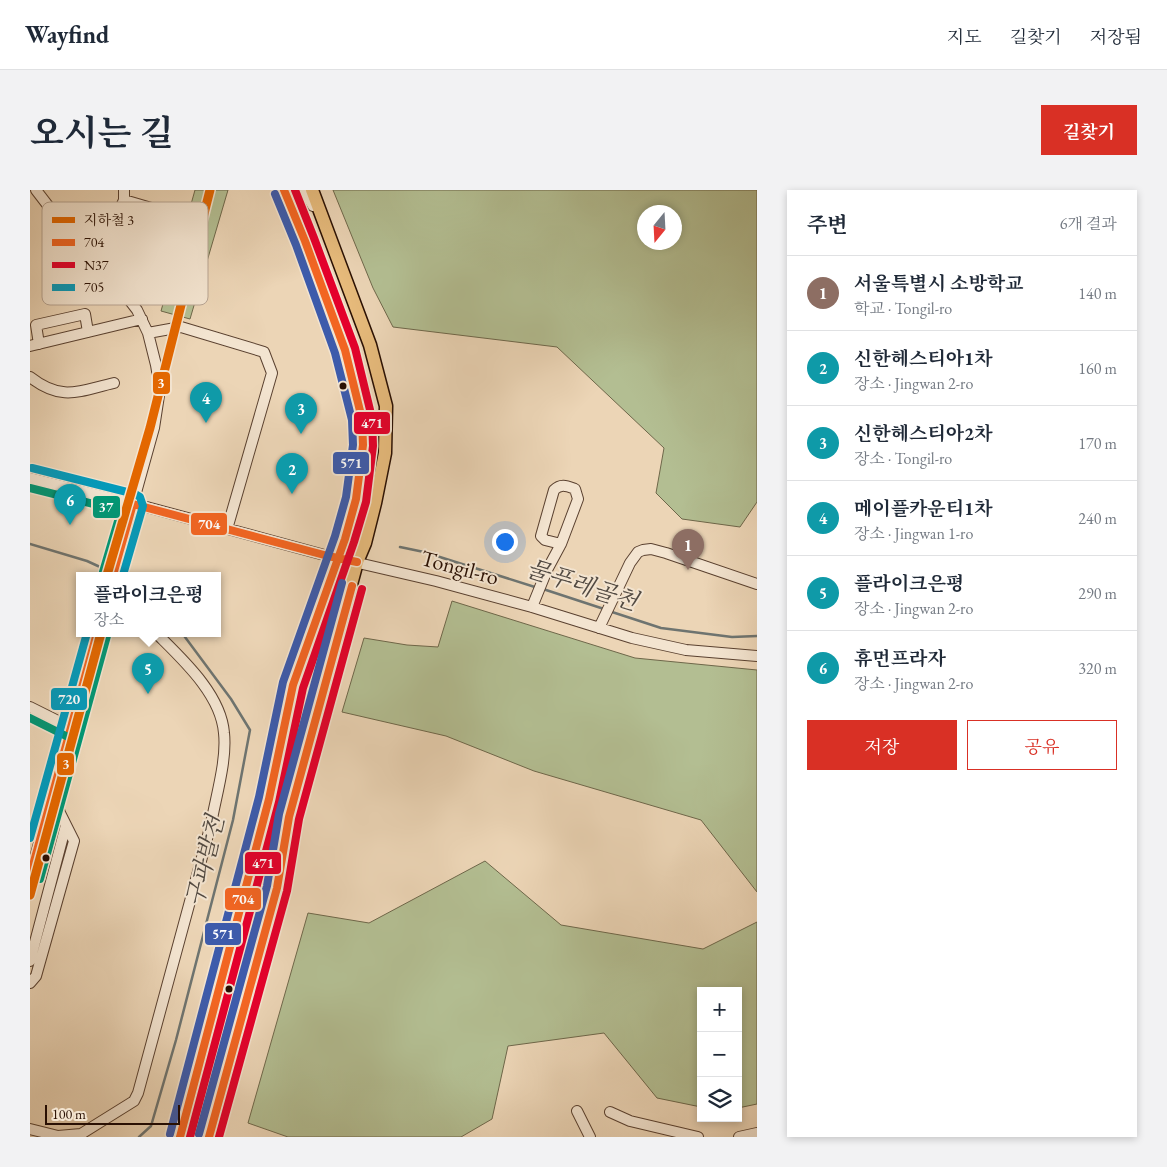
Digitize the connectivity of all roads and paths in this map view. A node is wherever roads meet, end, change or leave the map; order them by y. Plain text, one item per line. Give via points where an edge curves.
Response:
1 (36, 190) edge
2 (284, 190) edge
3 (304, 190) edge
4 (312, 190) edge
5 (124, 195) edge
6 (45, 202) edge
7 (141, 202) edge
8 (329, 238) junction
9 (132, 305) edge
10 (142, 319) junction
11 (88, 332) junction
12 (148, 333) junction
13 (34, 345) edge
14 (30, 377) edge
15 (114, 383) dead end
16 (30, 478) edge
17 (133, 504) junction
18 (227, 528) junction
19 (561, 544) junction
20 (338, 558) junction
21 (357, 562) junction
22 (114, 572) edge
23 (757, 584) edge
24 (534, 604) junction
25 (599, 628) junction
26 (96, 637) edge
27 (160, 637) edge
28 (757, 656) edge
29 (30, 707) edge
30 (70, 727) junction
31 (53, 791) junction
32 (289, 817) junction
33 (66, 825) junction
34 (30, 876) edge
35 (30, 961) edge
36 (30, 983) edge
37 (577, 1111) dead end
38 (610, 1112) dead end
39 (30, 1129) edge
40 (757, 1133) edge
41 (180, 1137) edge
42 (195, 1137) edge
43 (209, 1137) edge
44 (590, 1137) edge
45 (698, 1137) edge
46 (739, 1137) edge

1 - 6 street
2 - 20 main road via 345,350 362,419 363,445 356,498
3 - 8 street
4 - 8 main road
5 - 7 street
8 - 21 main road via 370,345 386,406 385,453 376,504
9 - 10 street
10 - 11 street
10 - 12 street
11 - 13 street
11 - 13 street via 85,314 36,325
12 - 17 street via 160,389 154,428
12 - 18 street via 180,327 264,352 272,373
14 - 15 street via 46,388 65,394
16 - 17 street, Tongil-ro
17 - 18 street, Tongil-ro
17 - 22 street
18 - 20 street, Tongil-ro
19 - 19 street via 578,499 575,489 564,485 554,490 541,536 544,540
19 - 24 street
20 - 21 street, Tongil-ro
20 - 41 main road via 293,685 269,799
21 - 24 street, Tongil-ro
21 - 32 main road
23 - 25 street via 666,553 651,549 638,552
24 - 25 street, Tongil-ro
25 - 28 street, Tongil-ro via 686,650
26 - 30 street
27 - 39 street via 192,669 218,710 224,732 222,772 211,824 134,1101 81,1134 58,1136
29 - 30 street
30 - 31 street
31 - 33 street
31 - 34 street
32 - 42 street via 245,944
32 - 43 main road via 277,888
33 - 35 street
33 - 36 street via 74,841 36,976
37 - 44 street
38 - 45 street via 630,1121
40 - 46 street

